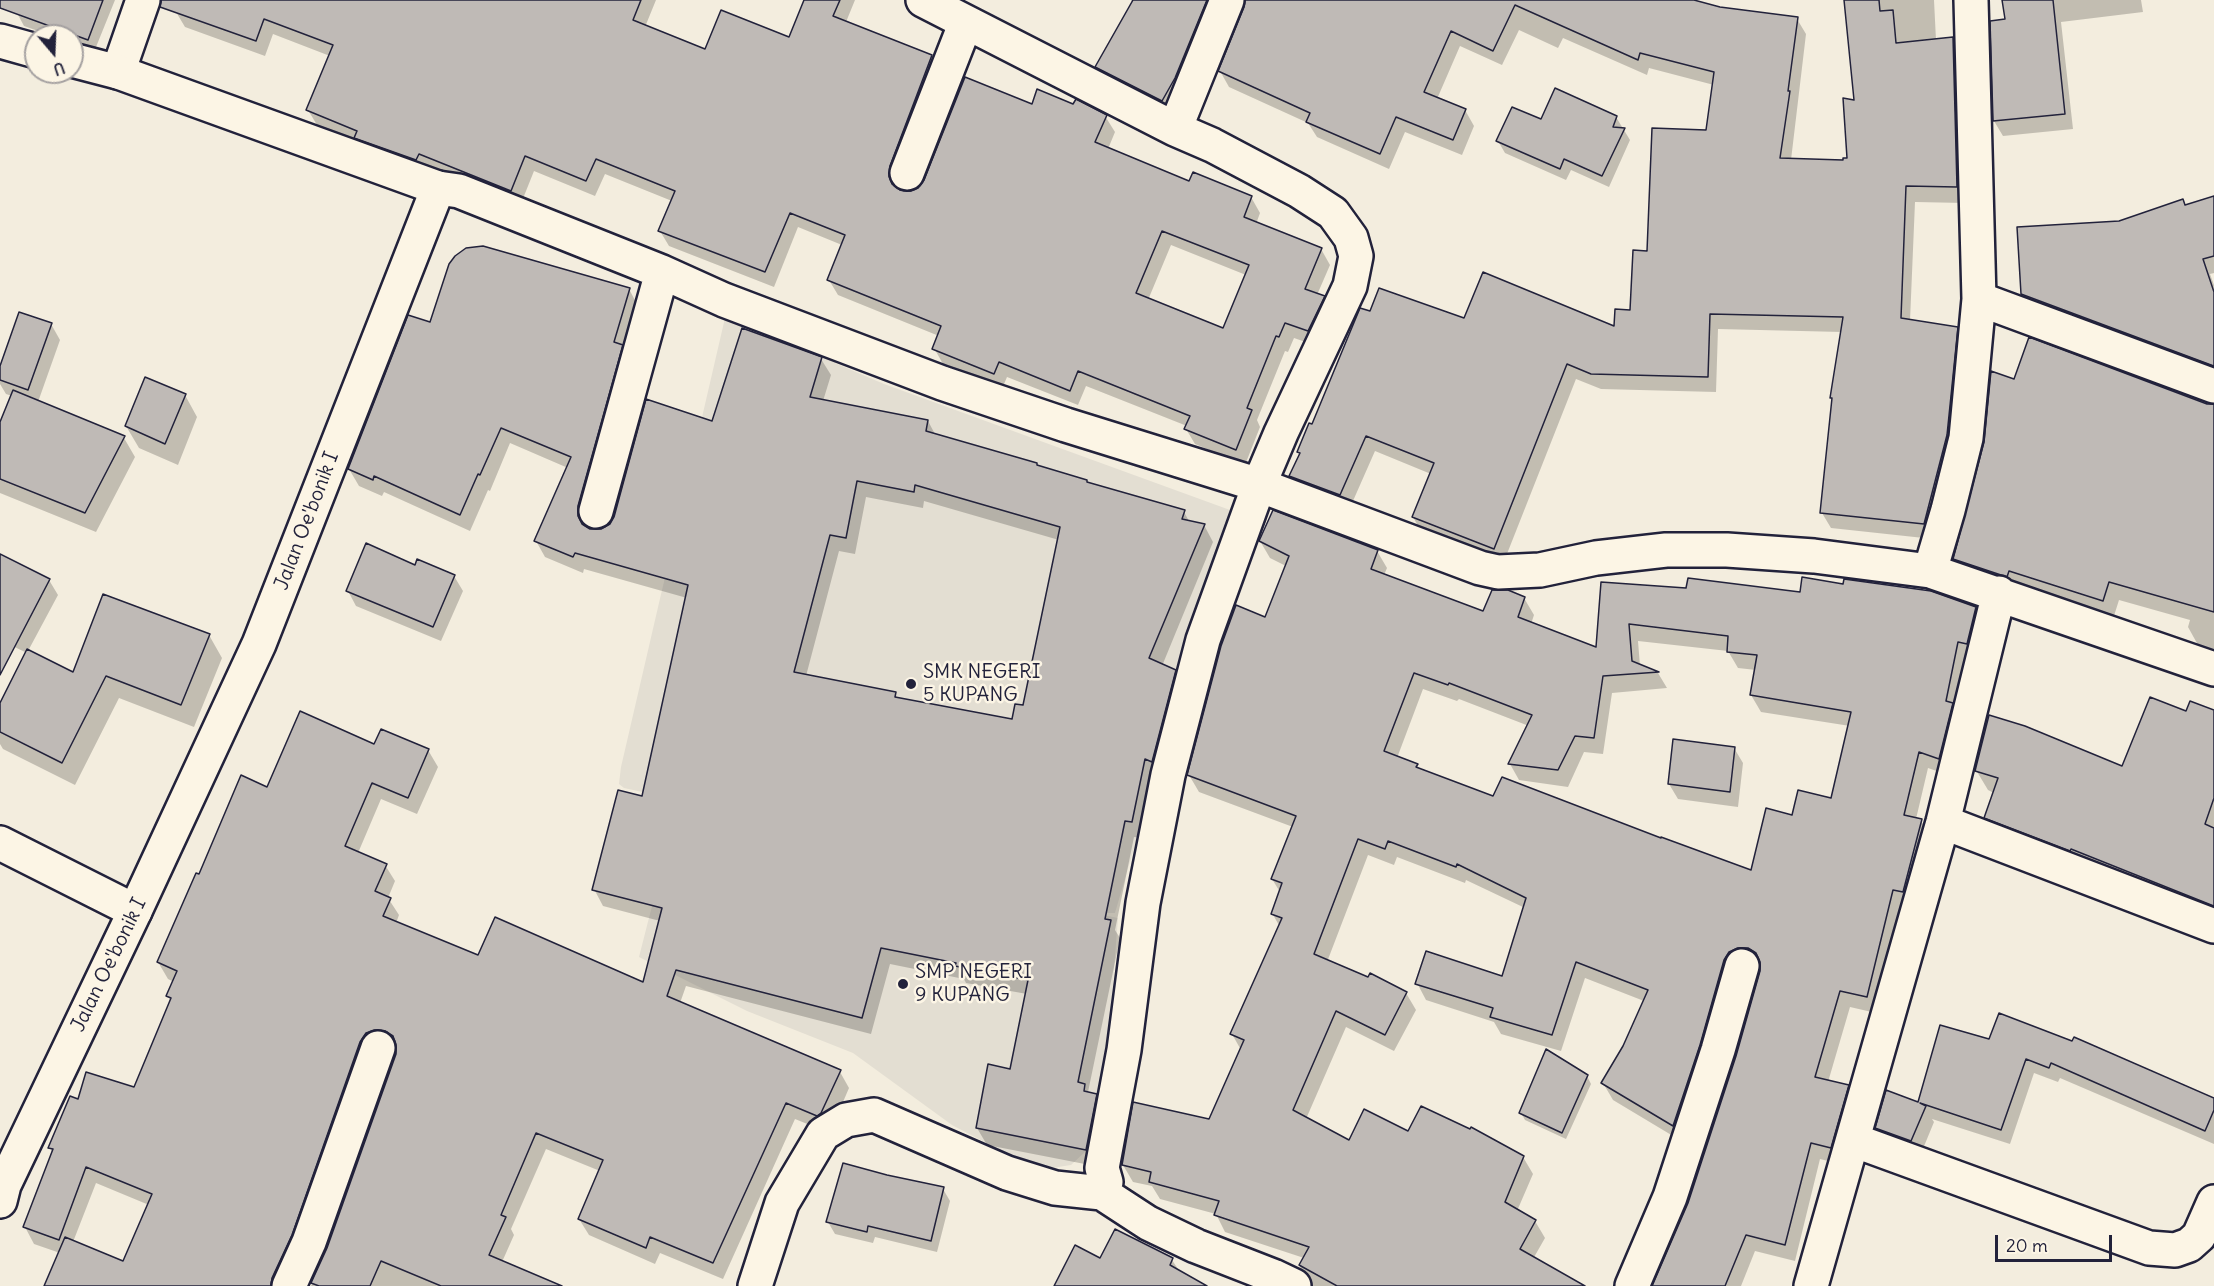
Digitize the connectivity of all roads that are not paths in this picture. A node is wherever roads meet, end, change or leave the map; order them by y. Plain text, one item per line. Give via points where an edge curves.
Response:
1 (143, 0) edge
2 (923, 0) edge
3 (1227, 0) edge
4 (1971, 0) edge
5 (966, 22) junction
6 (0, 41) edge
7 (24, 48) edge
8 (84, 63) edge
9 (118, 72) junction
10 (1174, 129) junction
11 (907, 173) dead end
12 (438, 188) junction
13 (662, 272) junction
14 (1979, 299) junction
15 (2214, 386) edge
16 (1259, 485) junction
17 (596, 511) dead end
18 (1930, 571) junction
19 (1999, 593) junction
20 (2214, 669) edge
21 (1943, 822) junction
22 (0, 843) edge
23 (135, 911) junction
24 (2214, 926) edge
25 (1742, 966) dead end
26 (378, 1048) dead end
27 (1853, 1140) junction
28 (1102, 1193) junction
29 (0, 1200) edge
30 (2214, 1202) edge
31 (289, 1286) edge
32 (755, 1286) edge
33 (1294, 1286) edge
34 (1632, 1286) edge
35 (1811, 1286) edge

1 - 9 street
2 - 5 street
3 - 10 street
4 - 14 street
5 - 10 street
5 - 11 street
6 - 7 street
8 - 9 street
9 - 12 street
10 - 16 street via 1212,145 1333,213 1351,238 1356,256 1350,286
12 - 13 street via 459,191
12 - 23 street, Jalan Oe'bonik I via 259,644
13 - 16 street via 942,384
13 - 17 street
14 - 15 street
14 - 18 street via 1966,438
16 - 18 street via 1498,572 1540,570 1596,558 1666,550 1814,556
16 - 28 street via 1203,640 1168,775 1143,903 1124,1050 1102,1168 1106,1182
18 - 19 street
19 - 20 street
19 - 21 street
21 - 24 street
21 - 27 street
22 - 23 street
23 - 29 street, Jalan Oe'bonik I
25 - 34 street via 1670,1197
26 - 31 street via 309,1242
27 - 30 street via 2149,1248 2175,1250 2189,1245 2199,1236
27 - 35 street
28 - 32 street via 1055,1188 1007,1173 874,1115 846,1120 823,1134 782,1203
28 - 33 street via 1148,1223

